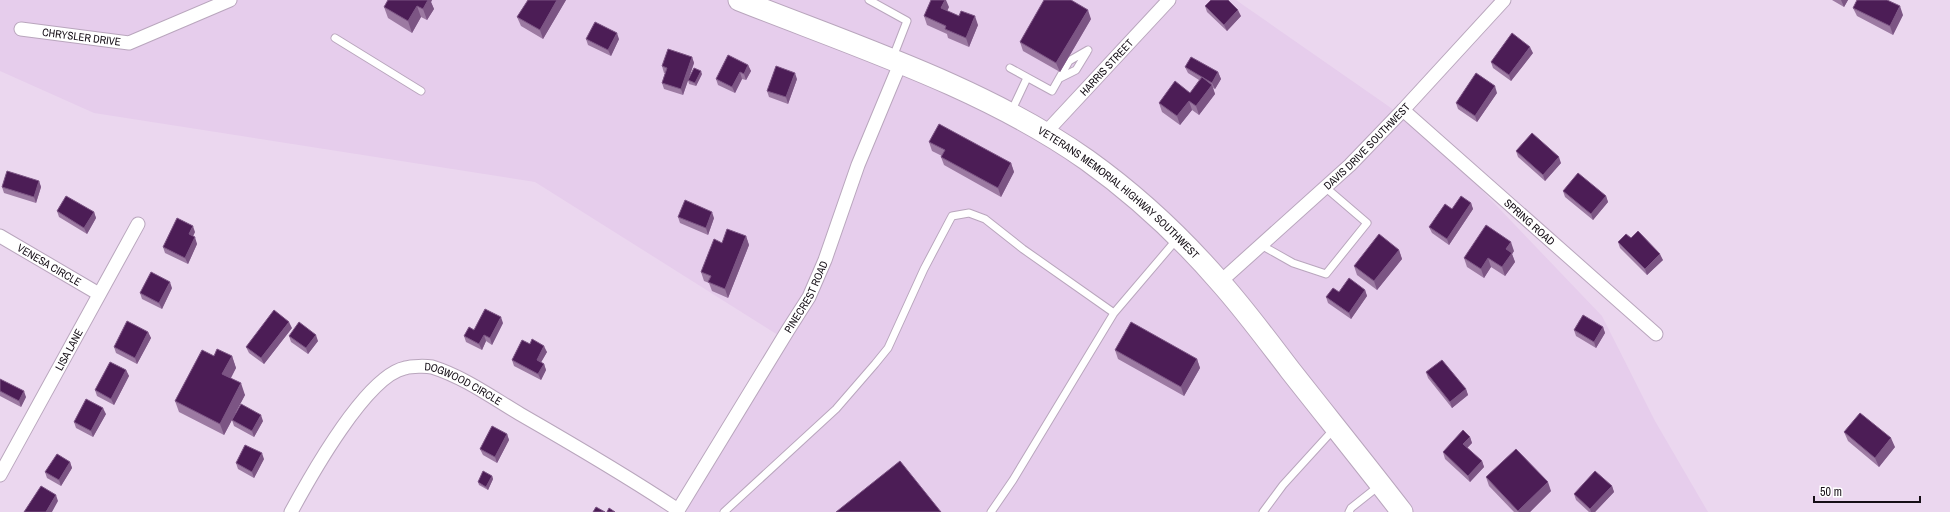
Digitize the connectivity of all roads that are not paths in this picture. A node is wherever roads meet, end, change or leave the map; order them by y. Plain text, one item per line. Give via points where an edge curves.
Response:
1 (230, 0) edge
2 (739, 0) edge
3 (869, 0) edge
4 (1169, 0) edge
5 (1504, 0) edge
6 (21, 29) dead end
7 (335, 38) dead end
8 (896, 62) junction
9 (1010, 68) dead end
10 (1027, 78) junction
11 (1060, 78) dead end
12 (420, 91) dead end
13 (1403, 110) junction
14 (1010, 114) junction
15 (1043, 132) junction
16 (1325, 187) junction
17 (138, 224) dead end
18 (0, 236) edge
19 (1179, 238) junction
20 (1261, 245) junction
21 (1220, 282) junction
22 (99, 294) junction
23 (1114, 313) junction
24 (1656, 334) dead end
25 (1336, 428) junction
26 (0, 475) edge
27 (1380, 484) junction
28 (678, 511) edge
29 (1351, 511) edge
30 (290, 512) edge
31 (724, 512) edge
32 (991, 512) edge
33 (1263, 512) edge
34 (1402, 512) edge

1 - 6 street, CHRYSLER DRIVE via 129,43
2 - 8 main road, VETERANS MEMORIAL HIGHWAY SOUTHWEST
3 - 8 lane via 907,21
4 - 15 street, HARRIS STREET
5 - 13 street, DAVIS DRIVE SOUTHWEST
7 - 12 lane
8 - 14 main road, VETERANS MEMORIAL HIGHWAY SOUTHWEST
8 - 28 street, PINECREST ROAD via 810,297
9 - 10 lane
10 - 11 lane via 1052,91
10 - 14 lane
13 - 16 street, DAVIS DRIVE SOUTHWEST
13 - 24 street, SPRING ROAD
14 - 15 main road, VETERANS MEMORIAL HIGHWAY SOUTHWEST
15 - 19 main road, VETERANS MEMORIAL HIGHWAY SOUTHWEST via 1087,160
16 - 20 street, DAVIS DRIVE SOUTHWEST
16 - 20 lane via 1367,223 1326,274 1293,263
17 - 22 street, LISA LANE
18 - 22 street, VENESA CIRCLE
19 - 21 main road, VETERANS MEMORIAL HIGHWAY SOUTHWEST
19 - 23 lane
20 - 21 street, DAVIS DRIVE SOUTHWEST
21 - 25 main road, VETERANS MEMORIAL HIGHWAY SOUTHWEST
22 - 26 street, LISA LANE
23 - 31 lane via 985,219 968,213 952,216 924,269 888,348 836,409
23 - 32 lane
25 - 27 main road, VETERANS MEMORIAL HIGHWAY SOUTHWEST
25 - 33 lane via 1283,485
27 - 29 lane
27 - 34 main road, VETERANS MEMORIAL HIGHWAY SOUTHWEST
28 - 30 street, DOGWOOD CIRCLE via 638,483 463,381 431,367 405,368 384,378 362,402 314,470

